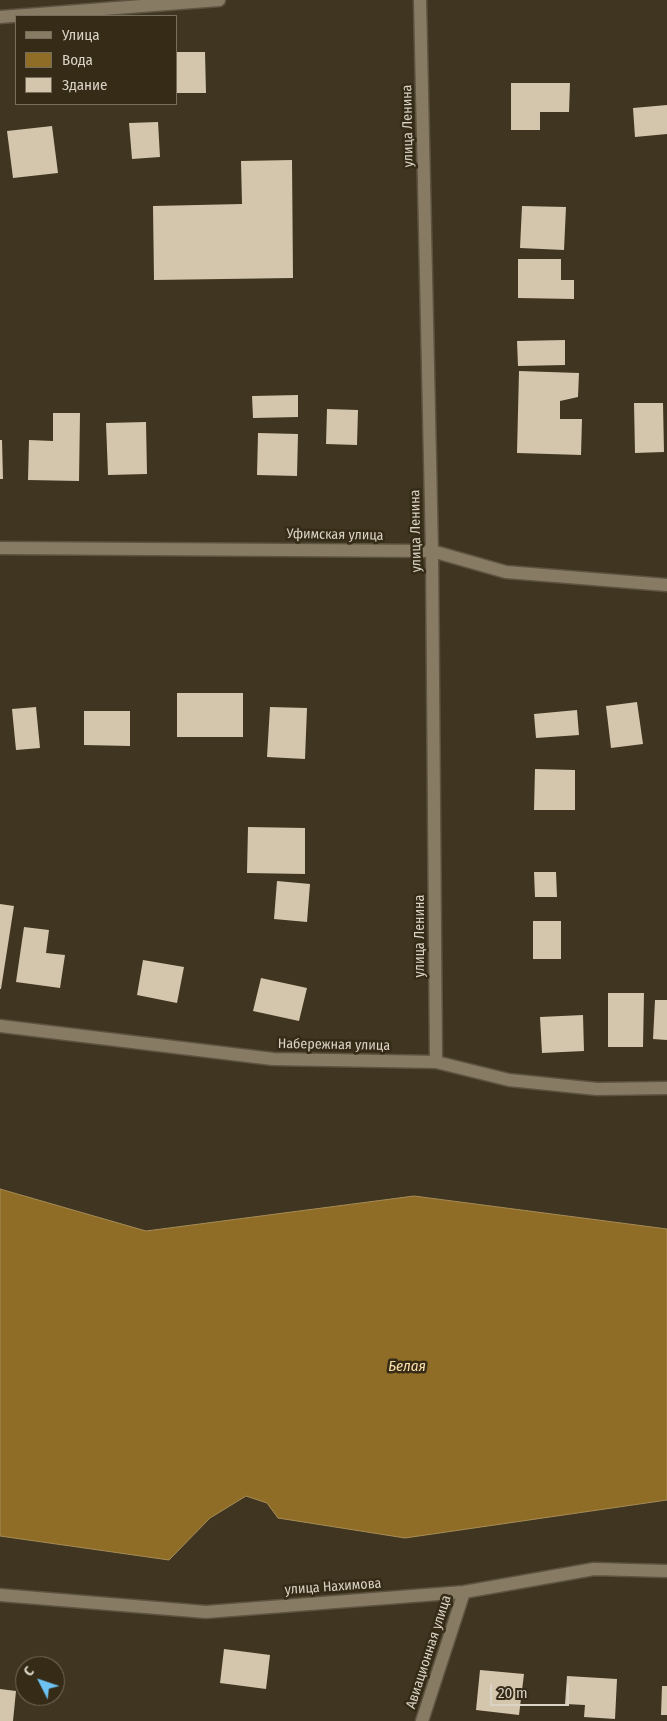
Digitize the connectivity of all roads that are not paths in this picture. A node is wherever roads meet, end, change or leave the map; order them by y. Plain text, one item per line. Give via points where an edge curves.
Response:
1 (219, 0) edge
2 (420, 0) edge
3 (26, 15) edge
4 (15, 16) edge
5 (0, 17) edge
6 (0, 548) edge
7 (432, 551) junction
8 (667, 585) edge
9 (0, 1026) edge
10 (436, 1062) junction
11 (667, 1088) edge
12 (667, 1571) edge
13 (464, 1592) junction
14 (0, 1595) edge
15 (422, 1721) edge

1 - 3 street
2 - 7 street, улица Ленина
4 - 5 street
6 - 7 street, Уфимская улица
7 - 8 street, Уфимская улица via 506,572
7 - 10 street, улица Ленина
9 - 10 street, Набережная улица via 273,1059
10 - 11 street, Набережная улица via 519,1081 598,1089
12 - 13 street, улица Нахимова via 594,1569
13 - 14 street, улица Нахимова via 206,1612
13 - 15 street, Авиационная улица

